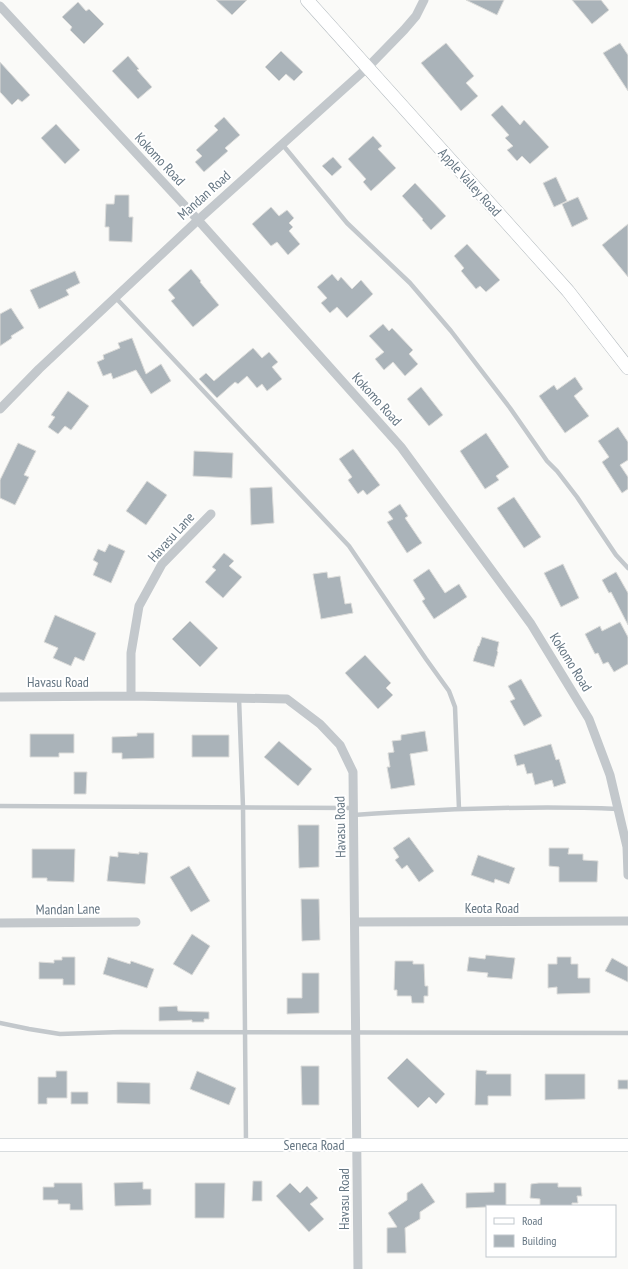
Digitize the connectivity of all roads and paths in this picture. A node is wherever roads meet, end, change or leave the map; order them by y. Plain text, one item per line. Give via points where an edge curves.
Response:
1 (307, 0) edge
2 (424, 0) edge
3 (0, 6) edge
4 (367, 68) junction
5 (282, 144) junction
6 (198, 220) junction
7 (115, 297) junction
8 (628, 368) edge
9 (0, 409) edge
10 (211, 514) dead end
11 (628, 568) edge
12 (131, 696) junction
13 (0, 697) edge
14 (240, 698) junction
15 (0, 806) edge
16 (243, 807) junction
17 (459, 810) junction
18 (618, 810) junction
19 (354, 812) junction
20 (628, 875) edge
21 (628, 921) edge
22 (136, 922) dead end
23 (355, 922) junction
24 (0, 924) edge
25 (0, 1023) edge
26 (245, 1032) junction
27 (356, 1033) junction
28 (628, 1033) edge
29 (0, 1145) edge
30 (628, 1145) edge
31 (246, 1146) junction
32 (357, 1146) junction
33 (358, 1269) edge

1 - 4 street, Apple Valley Road
2 - 4 street, Mandan Road via 416,16
3 - 6 street, Kokomo Road
4 - 5 street, Mandan Road
4 - 8 street, Apple Valley Road via 568,291
5 - 6 street, Mandan Road
5 - 11 lane via 347,223 410,283 451,331
6 - 7 street, Mandan Road
6 - 18 street, Kokomo Road via 401,447 531,624 589,719 610,775
7 - 9 street, Mandan Road
7 - 17 lane via 349,546 449,691 455,707
10 - 12 street, Havasu Lane via 162,564 140,606 131,653
12 - 13 street, Havasu Road
12 - 14 street, Havasu Road
14 - 16 lane
14 - 19 street, Havasu Road via 287,699 320,724 340,745 353,772
15 - 16 lane
16 - 19 lane
16 - 26 lane
17 - 18 lane via 575,807
17 - 19 lane
18 - 20 street, Kokomo Road via 627,847
19 - 23 street, Havasu Road
21 - 23 street, Keota Road
22 - 24 street, Mandan Lane
23 - 27 street, Havasu Road
25 - 26 lane via 60,1034
26 - 27 lane
26 - 31 lane
27 - 28 lane
27 - 32 street, Havasu Road
29 - 31 street, Seneca Road
30 - 32 street, Seneca Road
31 - 32 street, Seneca Road
32 - 33 street, Havasu Road

